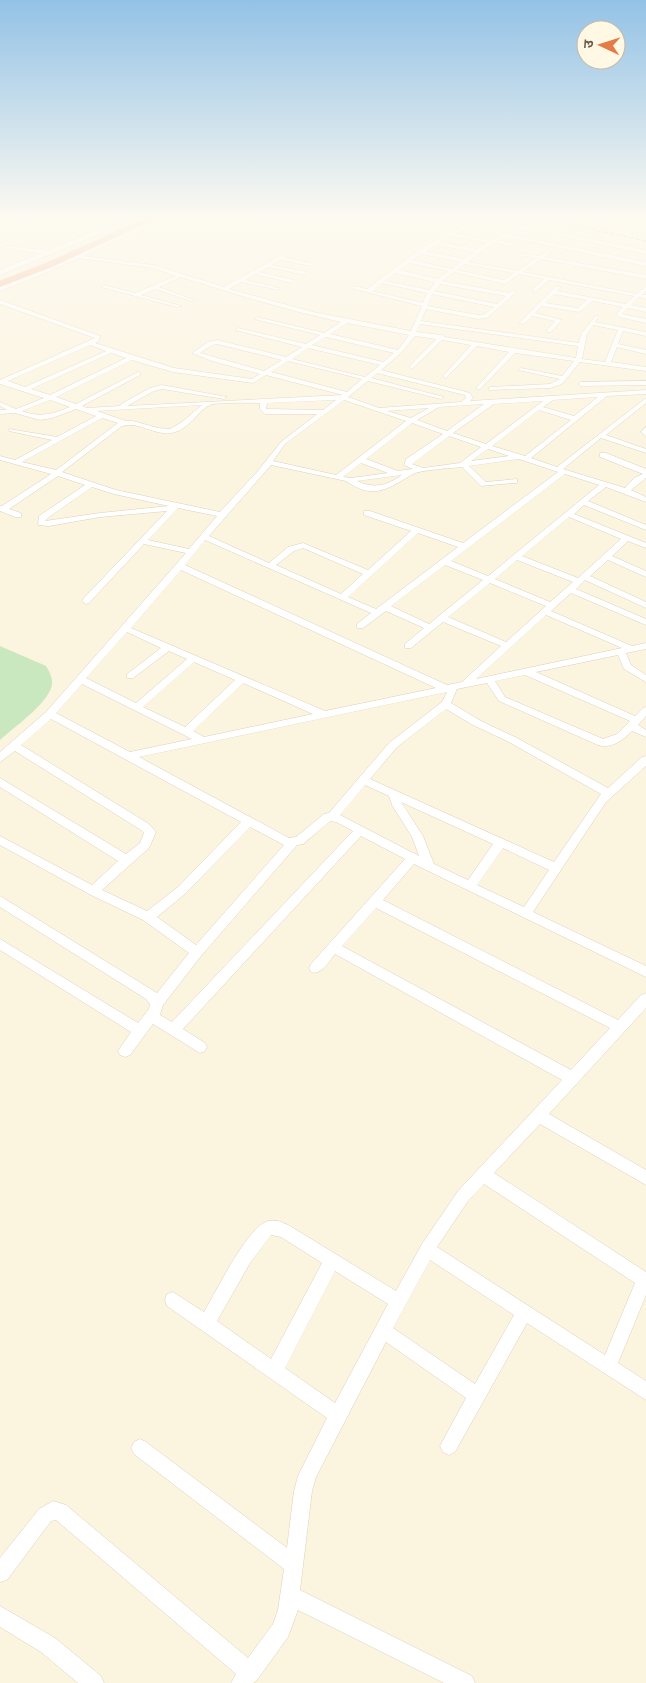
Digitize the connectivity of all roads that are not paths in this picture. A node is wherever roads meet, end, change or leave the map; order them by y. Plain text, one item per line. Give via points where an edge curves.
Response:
1 (638, 295) edge
2 (138, 296) edge
3 (178, 296) edge
4 (244, 296) edge
5 (385, 296) edge
6 (429, 296) edge
7 (443, 296) edge
8 (509, 296) edge
9 (549, 296) edge
10 (570, 296) edge
11 (592, 300) junction
12 (192, 301) dead end
13 (0, 302) edge
14 (541, 304) junction
15 (180, 306) dead end
16 (425, 306) junction
17 (498, 306) junction
18 (627, 306) junction
19 (646, 310) edge
20 (530, 314) junction
21 (566, 316) junction
22 (257, 319) dead end
23 (346, 321) junction
24 (646, 321) edge
25 (418, 322) junction
26 (522, 323) dead end
27 (621, 329) junction
28 (238, 330) dead end
29 (549, 331) dead end
30 (413, 332) junction
31 (646, 334) edge
32 (325, 335) junction
33 (442, 337) junction
34 (89, 343) junction
35 (476, 344) junction
36 (582, 345) junction
37 (614, 345) junction
38 (308, 346) junction
39 (112, 351) junction
40 (513, 351) junction
41 (399, 352) junction
42 (646, 352) edge
43 (131, 358) junction
44 (287, 360) junction
45 (578, 361) junction
46 (384, 364) junction
47 (607, 364) junction
48 (412, 367) dead end
49 (646, 369) edge
50 (376, 370) junction
51 (521, 370) dead end
52 (266, 373) junction
53 (138, 374) dead end
54 (446, 376) dead end
55 (563, 378) junction
56 (367, 379) junction
57 (1, 381) edge
58 (646, 383) edge
59 (581, 384) dead end
60 (479, 388) dead end
61 (26, 389) junction
62 (450, 389) junction
63 (491, 389) dead end
64 (646, 392) edge
65 (605, 395) junction
66 (346, 396) junction
67 (50, 397) junction
68 (441, 397) junction
69 (551, 398) junction
70 (264, 400) junction
71 (646, 400) edge
72 (249, 401) junction
73 (494, 401) junction
74 (208, 402) junction
75 (464, 403) junction
76 (0, 404) edge
77 (435, 405) junction
78 (74, 406) junction
79 (119, 407) junction
80 (538, 408) junction
81 (85, 410) junction
82 (377, 410) junction
83 (16, 411) junction
84 (0, 412) edge
85 (324, 412) junction
86 (102, 415) junction
87 (576, 419) junction
88 (411, 421) junction
89 (124, 423) junction
90 (646, 429) edge
91 (11, 430) dead end
92 (447, 433) junction
93 (646, 434) edge
94 (600, 436) junction
95 (59, 438) junction
96 (486, 446) junction
97 (646, 451) edge
98 (602, 455) dead end
99 (0, 458) edge
100 (522, 458) junction
101 (361, 460) junction
102 (16, 462) junction
103 (269, 462) junction
104 (463, 464) junction
105 (418, 471) junction
106 (560, 471) junction
107 (57, 473) junction
108 (646, 473) edge
109 (397, 474) junction
110 (341, 479) junction
111 (514, 480) dead end
112 (90, 484) junction
113 (605, 484) junction
114 (626, 491) junction
115 (646, 500) edge
116 (583, 502) junction
117 (175, 506) junction
118 (2, 509) edge
119 (367, 513) dead end
120 (568, 514) junction
121 (18, 515) dead end
122 (222, 515) junction
123 (646, 528) edge
124 (417, 530) junction
125 (204, 537) junction
126 (646, 537) edge
127 (627, 538) junction
128 (142, 541) junction
129 (642, 544) edge
130 (464, 546) junction
131 (191, 552) junction
132 (606, 556) junction
133 (516, 557) junction
134 (444, 561) junction
135 (180, 566) junction
136 (270, 566) junction
137 (368, 573) junction
138 (646, 574) edge
139 (580, 579) junction
140 (488, 580) junction
141 (569, 589) junction
142 (342, 598) junction
143 (86, 600) dead end
144 (646, 605) edge
145 (549, 608) junction
146 (381, 610) junction
147 (442, 618) junction
148 (646, 622) edge
149 (360, 626) dead end
150 (124, 628) junction
151 (430, 628) junction
152 (408, 646) dead end
153 (508, 646) junction
154 (168, 647) junction
155 (637, 647) edge
156 (193, 658) junction
157 (524, 671) junction
158 (130, 676) dead end
159 (80, 679) junction
160 (242, 679) junction
161 (489, 679) junction
162 (646, 679) edge
163 (466, 684) junction
164 (449, 687) junction
165 (446, 704) junction
166 (137, 708) junction
167 (646, 710) edge
168 (50, 714) junction
169 (323, 714) junction
170 (633, 723) junction
171 (186, 732) junction
172 (646, 734) edge
173 (202, 740) junction
174 (14, 746) junction
175 (129, 756) junction
176 (0, 758) edge
177 (645, 762) edge
178 (363, 780) junction
179 (0, 782) edge
180 (392, 793) junction
181 (608, 793) junction
182 (333, 816) junction
183 (248, 822) junction
184 (360, 830) junction
185 (0, 840) edge
186 (293, 842) junction
187 (501, 842) junction
188 (413, 858) junction
189 (126, 860) junction
190 (429, 866) junction
191 (556, 868) junction
192 (470, 886) junction
193 (93, 891) junction
194 (0, 901) edge
195 (374, 901) junction
196 (526, 913) junction
197 (147, 917) junction
198 (0, 944) edge
199 (333, 947) junction
200 (197, 952) junction
201 (315, 968) dead end
202 (646, 972) edge
203 (646, 999) edge
204 (157, 1003) junction
205 (151, 1016) junction
206 (620, 1027) junction
207 (174, 1030) junction
208 (140, 1031) junction
209 (200, 1047) dead end
210 (125, 1051) dead end
211 (572, 1078) junction
212 (538, 1115) junction
213 (483, 1175) junction
214 (646, 1178) edge
215 (427, 1249) junction
216 (332, 1260) junction
217 (645, 1281) edge
218 (172, 1300) dead end
219 (398, 1300) junction
220 (524, 1312) junction
221 (206, 1324) junction
222 (382, 1330) junction
223 (608, 1366) junction
224 (274, 1371) junction
225 (646, 1391) edge
226 (478, 1396) junction
227 (338, 1415) junction
228 (449, 1446) dead end
229 (140, 1448) dead end
230 (294, 1565) junction
231 (0, 1574) edge
232 (291, 1596) junction
233 (0, 1616) edge
234 (246, 1678) edge
235 (94, 1683) edge
236 (465, 1683) edge

1 - 18 street
2 - 15 street
3 - 12 street
4 - 23 street
5 - 16 street
6 - 16 street
7 - 17 street
8 - 17 street
9 - 14 street
10 - 11 street
11 - 18 street
11 - 21 street via 581,310
13 - 34 street via 98,337
14 - 20 street
14 - 21 street
16 - 17 street via 482,317
16 - 25 street
18 - 19 street
18 - 24 street via 619,314 621,316
20 - 21 street
20 - 26 street
21 - 29 street
22 - 32 street
23 - 30 street
23 - 32 street
25 - 30 street
25 - 36 street
27 - 31 street
27 - 36 street via 594,320 584,334
27 - 37 street
28 - 38 street
30 - 33 street
30 - 41 street
32 - 38 street
32 - 41 street
33 - 35 street
33 - 48 street
34 - 39 street
34 - 57 street
35 - 40 street
35 - 54 street
36 - 45 street
37 - 42 street
37 - 47 street
38 - 44 street
38 - 46 street
39 - 43 street
39 - 61 street
40 - 45 street
40 - 60 street
41 - 46 street
43 - 52 street via 173,370 246,381 256,380
43 - 67 street
44 - 52 street
44 - 52 street via 217,342 195,353
44 - 56 street
45 - 47 street
45 - 55 street
46 - 50 street
47 - 49 street
50 - 56 street
50 - 62 street
51 - 55 street
52 - 66 street
53 - 78 street
55 - 63 street via 554,385
56 - 66 street
56 - 68 street
57 - 61 street
58 - 59 street
61 - 67 street
62 - 68 street
62 - 75 street via 468,394 470,398
64 - 65 street
65 - 69 street
65 - 87 street
66 - 70 street
66 - 82 street
66 - 85 street
67 - 78 street
67 - 83 street
68 - 77 street
69 - 73 street
69 - 80 street
70 - 72 street
70 - 85 street via 265,412
71 - 94 street
72 - 74 street
72 - 79 street via 162,387
73 - 75 street
73 - 92 street
74 - 79 street
74 - 89 street via 169,432
75 - 77 street
76 - 83 street
77 - 82 street
77 - 88 street
78 - 81 street
78 - 83 street via 45,418
79 - 81 street
80 - 87 street
80 - 96 street
81 - 86 street
82 - 88 street
83 - 84 street
85 - 103 street via 283,443
86 - 89 street
86 - 95 street
87 - 100 street
88 - 92 street
88 - 101 street
89 - 107 street
90 - 93 street
91 - 95 street
92 - 96 street
92 - 105 street via 408,462
94 - 97 street
94 - 106 street
95 - 102 street
96 - 100 street
96 - 104 street
98 - 108 street
99 - 102 street
100 - 104 street
100 - 106 street
101 - 109 street
101 - 110 street
102 - 107 street
103 - 110 street
103 - 122 street
104 - 105 street
104 - 111 street via 484,484
105 - 109 street
105 - 110 street via 381,490
106 - 113 street
106 - 130 street
107 - 112 street
107 - 118 street
108 - 114 street
109 - 110 street
112 - 117 street
112 - 117 street via 42,518 41,523
113 - 114 street
113 - 116 street
114 - 115 street
116 - 120 street
116 - 123 street
117 - 122 street
117 - 128 street
118 - 121 street
119 - 124 street
120 - 127 street
120 - 133 street
122 - 125 street
124 - 130 street
124 - 137 street
125 - 131 street
125 - 136 street
126 - 129 street
127 - 129 street
127 - 132 street
128 - 131 street
128 - 143 street
130 - 134 street
131 - 135 street
132 - 138 street
132 - 139 street
133 - 139 street
133 - 140 street
134 - 140 street
134 - 146 street
135 - 150 street
135 - 164 street
136 - 137 street via 291,549 303,545
136 - 142 street
137 - 142 street
139 - 141 street
139 - 144 street
140 - 145 street
140 - 147 street
141 - 145 street
141 - 148 street
142 - 146 street
145 - 153 street
145 - 155 street
146 - 149 street
146 - 151 street
147 - 151 street
147 - 153 street
150 - 154 street
150 - 159 street
151 - 152 street
153 - 163 street
154 - 156 street
154 - 158 street
155 - 157 street
155 - 162 street via 627,667
156 - 160 street
156 - 166 street
157 - 161 street
157 - 170 street
159 - 166 street
159 - 168 street
160 - 169 street
160 - 171 street
161 - 163 street
161 - 170 street via 502,699 593,740 613,742
163 - 164 street
164 - 165 street
164 - 169 street
165 - 178 street via 393,745
165 - 181 street
166 - 171 street
167 - 170 street
168 - 174 street
168 - 175 street
169 - 173 street
170 - 172 street
171 - 173 street
173 - 175 street
174 - 176 street
174 - 189 street via 150,832 145,845
175 - 183 street
177 - 181 street
178 - 180 street
178 - 182 street
179 - 189 street
180 - 187 street
180 - 190 street via 417,836
181 - 191 street
182 - 184 street
182 - 186 street
183 - 186 street
183 - 197 street via 171,900 156,914
184 - 188 street
184 - 207 street
185 - 193 street
186 - 200 street
187 - 191 street
187 - 192 street
188 - 190 street
188 - 195 street
189 - 193 street
190 - 192 street
191 - 196 street
192 - 196 street
193 - 197 street
194 - 204 street via 151,995
195 - 199 street
195 - 206 street
196 - 202 street
197 - 200 street
198 - 208 street
199 - 201 street
199 - 211 street
200 - 204 street
203 - 206 street
204 - 205 street
205 - 207 street
205 - 208 street
206 - 211 street
207 - 209 street
208 - 210 street
211 - 212 street
212 - 213 street
212 - 214 street
213 - 215 street via 463,1196
213 - 217 street
215 - 219 street
215 - 220 street
216 - 219 street
216 - 221 street via 285,1231 268,1228 256,1240
216 - 224 street
217 - 223 street
218 - 221 street
219 - 222 street
220 - 223 street
220 - 226 street
221 - 224 street
222 - 226 street
222 - 227 street
223 - 225 street
224 - 227 street
226 - 228 street
227 - 230 street via 307,1476
229 - 230 street
230 - 232 street
231 - 234 street via 45,1516 53,1510 60,1511
232 - 234 street via 281,1630
232 - 236 street
233 - 235 street via 48,1645

